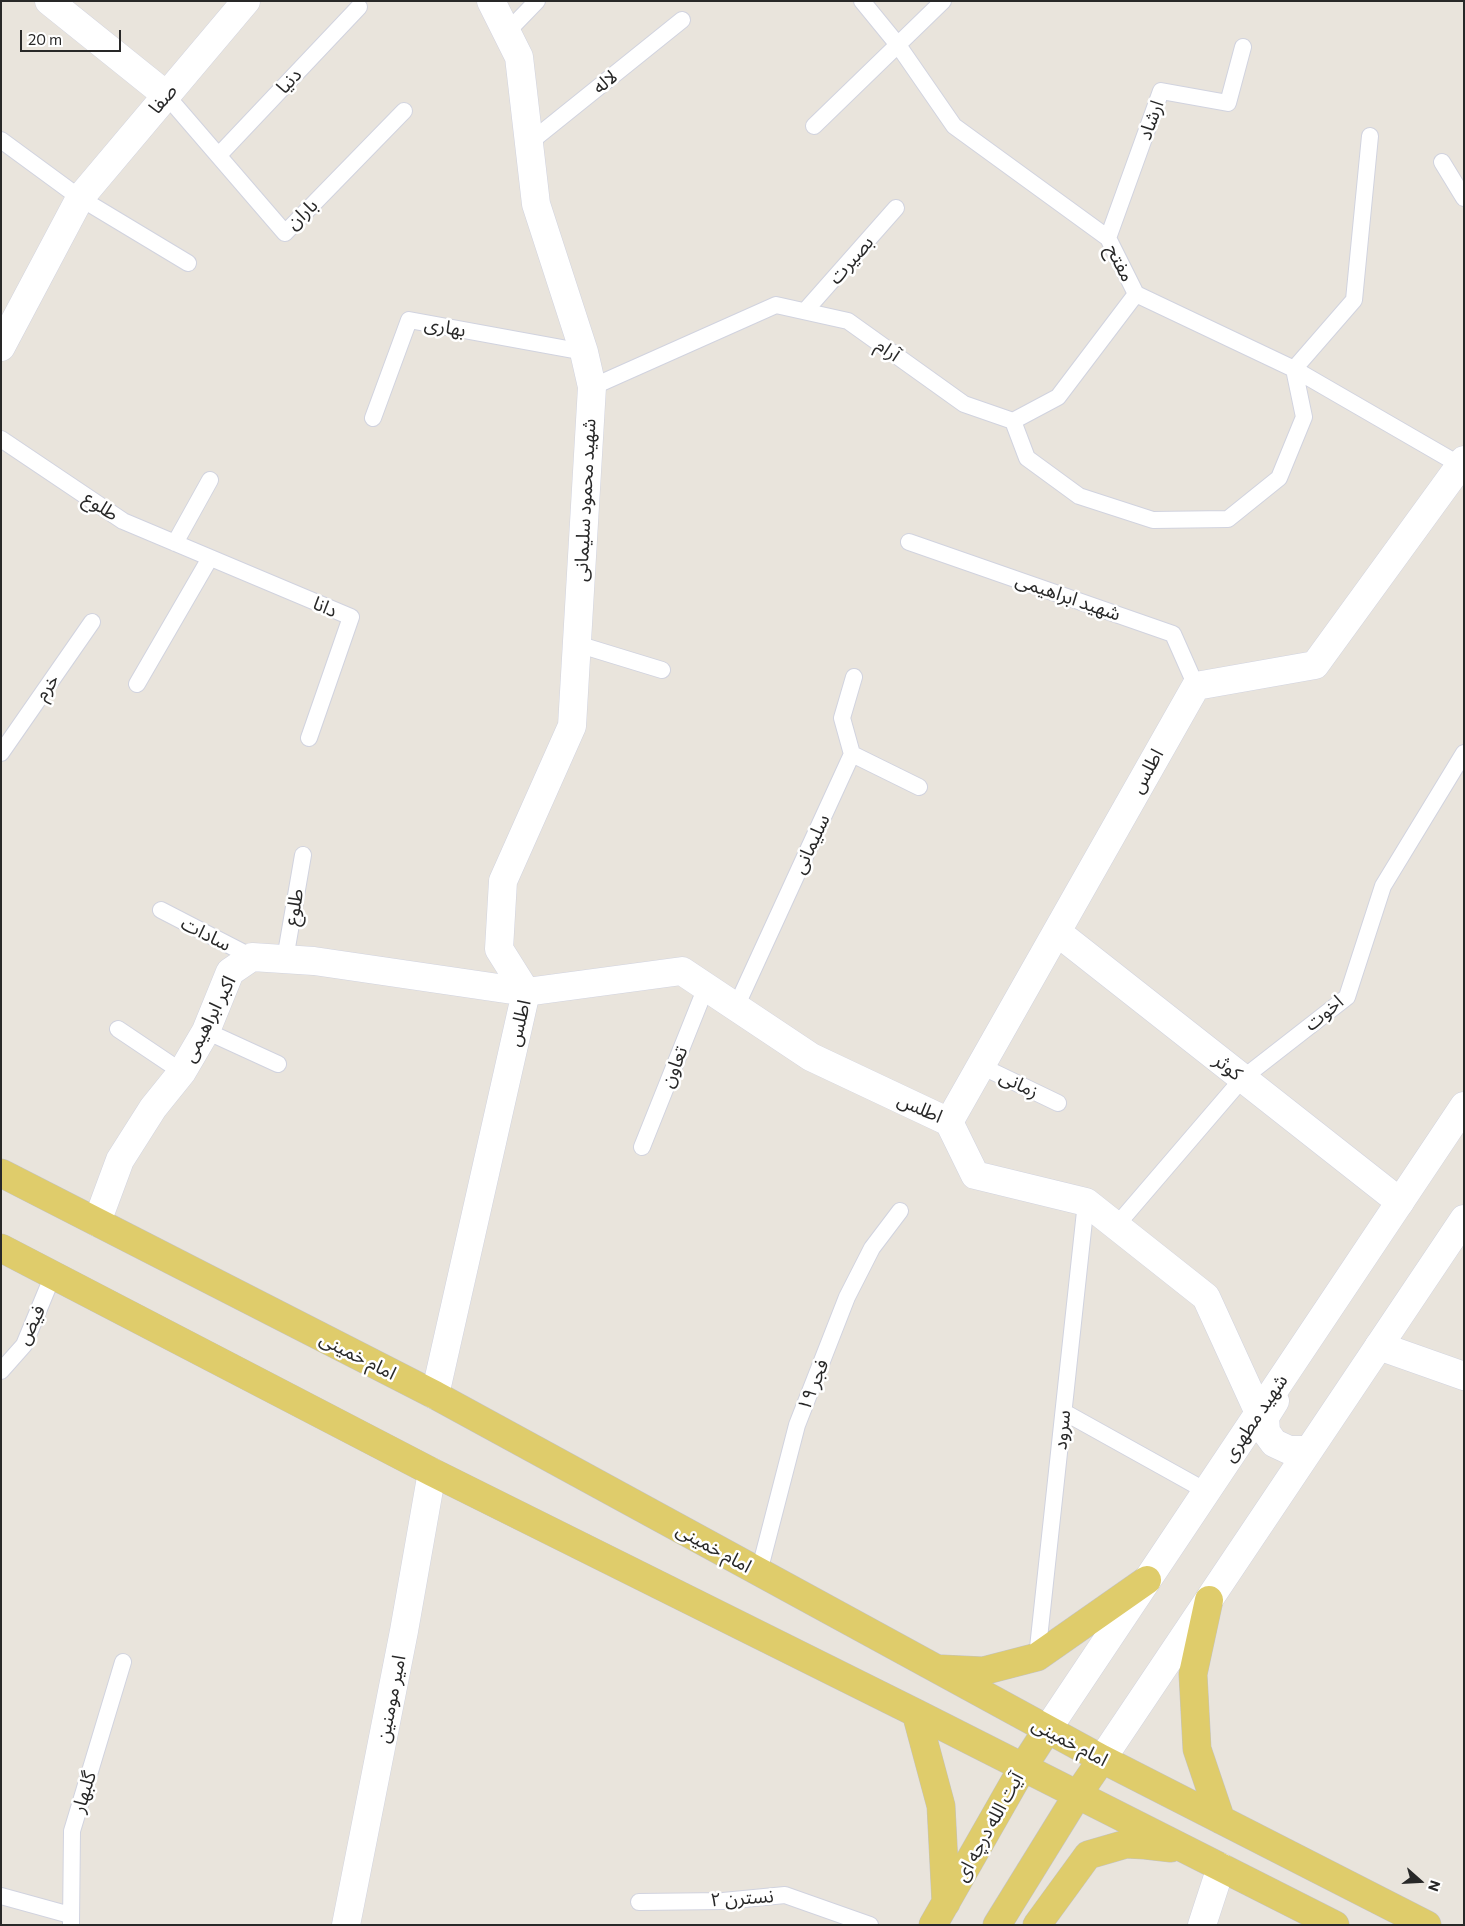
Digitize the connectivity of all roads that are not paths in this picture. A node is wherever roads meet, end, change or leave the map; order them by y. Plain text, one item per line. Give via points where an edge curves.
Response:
1 (49, 1) edge
2 (246, 1) edge
3 (491, 1) edge
4 (537, 1) edge
5 (862, 1) edge
6 (944, 1) edge
7 (359, 7) dead end
8 (682, 20) dead end
9 (507, 32) junction
10 (898, 45) junction
11 (1243, 47) dead end
12 (166, 95) junction
13 (404, 111) dead end
14 (814, 126) dead end
15 (1370, 136) dead end
16 (1, 140) edge
17 (529, 143) junction
18 (219, 155) junction
19 (1442, 162) dead end
20 (80, 198) junction
21 (1464, 198) edge
22 (896, 208) dead end
23 (1108, 238) junction
24 (188, 263) dead end
25 (1136, 294) junction
26 (805, 311) junction
27 (1, 347) edge
28 (584, 352) junction
29 (1294, 369) junction
30 (592, 387) junction
31 (373, 418) dead end
32 (1013, 421) junction
33 (1, 439) edge
34 (1462, 463) edge
35 (210, 480) dead end
36 (909, 542) dead end
37 (175, 543) junction
38 (210, 558) junction
39 (92, 622) dead end
40 (577, 644) junction
41 (662, 670) dead end
42 (854, 677) dead end
43 (137, 684) dead end
44 (1196, 686) junction
45 (309, 738) dead end
46 (1, 753) edge
47 (1464, 753) edge
48 (852, 754) junction
49 (919, 787) dead end
50 (303, 855) dead end
51 (161, 910) dead end
52 (1057, 932) junction
53 (252, 958) junction
54 (285, 959) junction
55 (706, 987) junction
56 (526, 992) junction
57 (736, 1007) junction
58 (118, 1029) dead end
59 (206, 1031) junction
60 (278, 1064) dead end
61 (981, 1066) junction
62 (182, 1072) junction
63 (1243, 1078) junction
64 (1058, 1103) dead end
65 (1464, 1106) edge
66 (949, 1122) junction
67 (642, 1147) dead end
68 (1, 1173) edge
69 (1086, 1202) junction
70 (1400, 1202) junction
71 (900, 1210) dead end
72 (1464, 1219) edge
73 (96, 1222) junction
74 (1116, 1226) junction
75 (1, 1248) edge
76 (53, 1275) junction
77 (1345, 1284) junction
78 (1379, 1346) junction
79 (1, 1371) edge
80 (1464, 1376) edge
81 (435, 1396) junction
82 (1064, 1412) junction
83 (1258, 1413) junction
84 (1308, 1450) junction
85 (432, 1472) junction
86 (1206, 1491) junction
87 (759, 1572) junction
88 (1147, 1580) junction
89 (1209, 1600) junction
90 (1038, 1657) junction
91 (123, 1662) dead end
92 (935, 1669) junction
93 (916, 1713) junction
94 (1047, 1730) junction
95 (1102, 1759) junction
96 (1023, 1767) junction
97 (1078, 1794) junction
98 (1221, 1820) junction
99 (1190, 1851) junction
100 (1222, 1867) junction
101 (1, 1896) edge
102 (639, 1902) dead end
103 (939, 1914) edge
104 (70, 1920) edge
105 (346, 1925) edge
106 (870, 1925) edge
107 (997, 1925) edge
108 (1037, 1925) edge
109 (1202, 1925) edge
110 (1334, 1925) edge
111 (1427, 1925) edge

1 - 12 street
2 - 12 street, صفا
3 - 9 street, شهید محمود سلیمانی
4 - 9 lane
5 - 10 lane, مفتح
6 - 10 lane
7 - 18 lane, دنیا
8 - 17 lane, لاله
9 - 17 street, شهید محمود سلیمانی via 519,58
10 - 14 lane
10 - 23 lane, مفتح via 954,126
11 - 23 lane, ارشاد via 1228,102 1161,91
12 - 18 lane, باران
12 - 20 street, صفا
13 - 18 lane, باران via 285,233
15 - 29 lane via 1354,300
16 - 20 lane
17 - 28 street, شهید محمود سلیمانی via 536,204
19 - 21 lane
20 - 24 lane
20 - 27 street, صفا
22 - 26 lane, بصیرت
23 - 25 lane, مفتح
25 - 29 lane, مفتح
25 - 32 lane via 1058,397
26 - 30 lane, آرام via 776,305
26 - 32 lane, آرام via 848,321 964,404
28 - 30 street, شهید محمود سلیمانی
28 - 31 lane, بهاری via 409,320
29 - 32 lane via 1304,417 1279,478 1228,519 1153,520 1078,496 1027,458
29 - 34 lane, مفتح
30 - 40 street, شهید محمود سلیمانی
33 - 37 lane, طلوع via 123,521
34 - 44 street via 1315,665
35 - 37 lane
36 - 44 lane, شهید ابراهیمی via 1173,634
37 - 38 lane, طلوع
38 - 43 lane
38 - 45 lane, دانا via 351,618
39 - 46 lane, خرم
40 - 41 lane
40 - 56 street, شهید محمود سلیمانی via 572,726 503,881 500,949
42 - 48 lane via 842,718
44 - 52 street, اطلس
47 - 63 lane, اخوت via 1383,886 1347,997
48 - 49 lane
48 - 57 lane, سلیمانی
50 - 54 lane, طلوع
51 - 53 lane, سادات
52 - 61 street, اطلس
52 - 63 street, کوثر
53 - 54 street, اکبر ابراهیمی
53 - 59 street, اکبر ابراهیمی via 230,972
54 - 56 street, اکبر ابراهیمی
55 - 56 street, اطلس via 682,971
55 - 57 street, اطلس
55 - 67 lane, تعاون
56 - 81 street, اطلس
57 - 66 street, اطلس via 811,1057
58 - 62 lane
59 - 60 lane
59 - 62 street, اکبر ابراهیمی
61 - 64 lane, زمانی
61 - 66 street, اطلس
62 - 73 street, اکبر ابراهیمی via 153,1108 120,1160
63 - 70 street, کوثر
63 - 74 lane, اخوت
65 - 70 street, شهید مطهری
66 - 69 street via 975,1175
68 - 73 main road, امام خمینی
69 - 74 street
69 - 82 lane, سرود
70 - 77 street, شهید مطهری
71 - 87 lane, فجر ۱۹ via 872,1248 847,1297 796,1425
72 - 78 street
73 - 81 main road, امام خمینی
74 - 83 street via 1206,1297
75 - 76 main road
76 - 79 lane, فیض via 24,1345
76 - 85 main road
77 - 83 street, شهید مطهری
77 - 84 street via 1265,1417 1266,1432 1274,1443 1289,1450
78 - 80 street
78 - 84 street
81 - 87 main road, امام خمینی
82 - 86 lane
82 - 90 lane, سرود
83 - 86 street, شهید مطهری
84 - 89 street
85 - 93 main road
85 - 105 street, امیر مومنین
86 - 88 street, شهید مطهری
87 - 92 main road, امام خمینی
88 - 90 main road
88 - 94 street, شهید مطهری
89 - 95 street
89 - 98 main road via 1193,1674 1197,1749
90 - 92 main road via 983,1671
91 - 104 lane, گلبهار via 72,1830
92 - 94 main road, امام خمینی
93 - 96 main road
93 - 103 main road via 941,1806
94 - 95 main road, امام خمینی
94 - 96 main road, آیت الله درچه ای
95 - 97 main road
95 - 98 main road, امام خمینی
96 - 97 main road
96 - 103 main road, آیت الله درچه ای
97 - 99 main road
97 - 107 main road
98 - 111 main road, امام خمینی
99 - 100 main road
99 - 108 main road via 1126,1844 1088,1855
100 - 109 street
100 - 110 main road
101 - 104 lane
102 - 106 lane, نسترن ۲ via 785,1895

